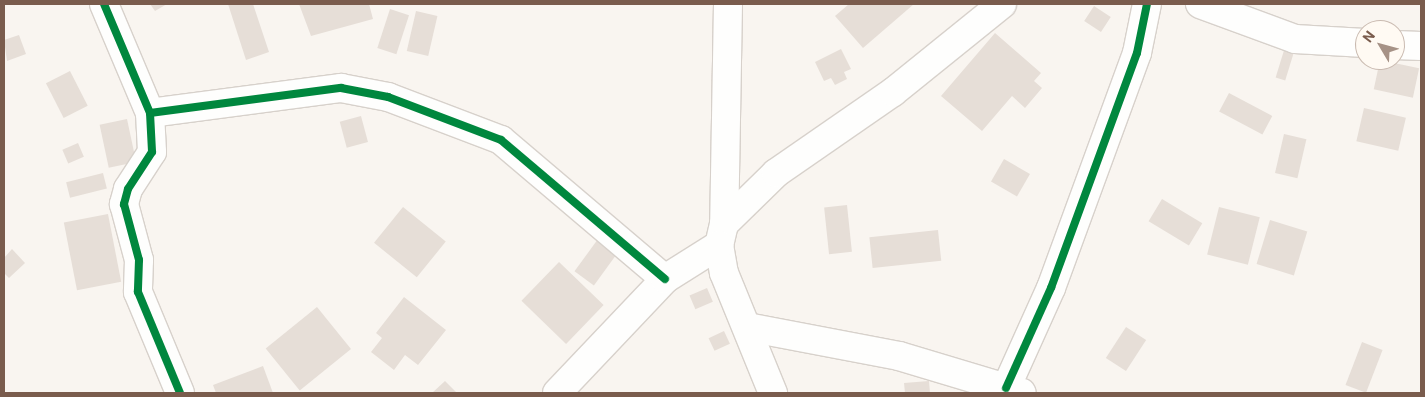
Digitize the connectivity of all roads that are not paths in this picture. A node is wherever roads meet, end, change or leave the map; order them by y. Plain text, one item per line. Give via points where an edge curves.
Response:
1 (104, 4) edge
2 (728, 4) edge
3 (1002, 4) edge
4 (1147, 4) edge
5 (1200, 4) edge
6 (1355, 42) edge
7 (1405, 45) edge
8 (1421, 46) edge
9 (150, 113) junction
10 (721, 235) junction
11 (665, 278) junction
12 (747, 327) junction
13 (1014, 391) edge
14 (180, 393) edge
15 (557, 393) edge
16 (773, 393) edge

1 - 9 street
2 - 10 street
3 - 10 street via 886,98 776,173
4 - 13 street via 1137,53
5 - 6 street via 1295,39
7 - 8 street
9 - 11 street via 340,88 388,96 501,140
9 - 14 street via 152,152 128,189 124,204 139,260 138,292
10 - 11 street
10 - 12 street via 724,273
11 - 15 street
12 - 13 street via 899,356
12 - 16 street

